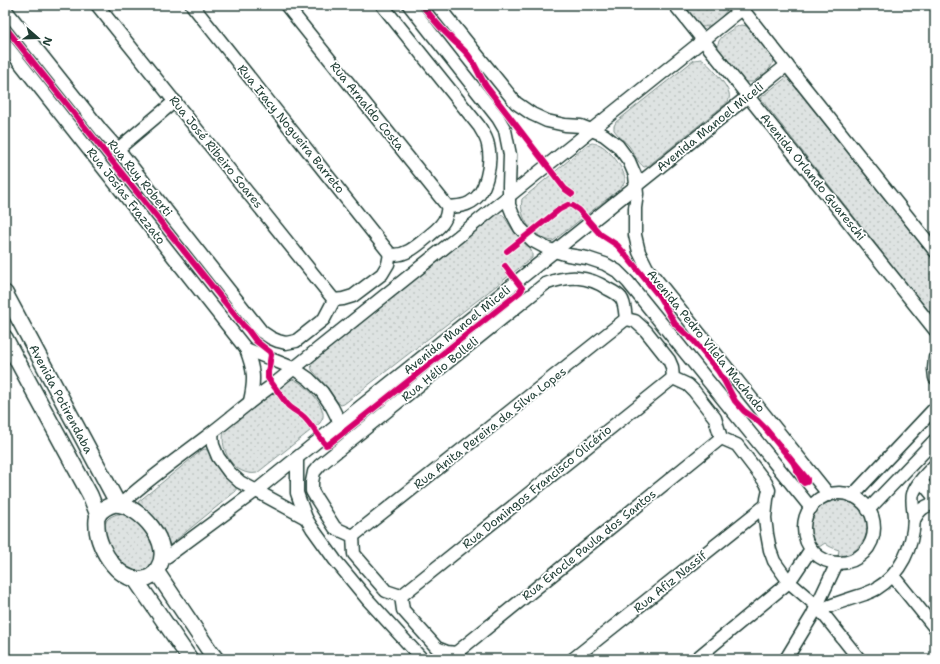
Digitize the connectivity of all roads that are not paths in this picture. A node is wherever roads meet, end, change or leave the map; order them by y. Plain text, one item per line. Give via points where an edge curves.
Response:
1 (97, 5) edge
2 (192, 5) edge
3 (286, 5) edge
4 (382, 5) edge
5 (409, 5) edge
6 (437, 5) edge
7 (675, 5) edge
8 (740, 7) edge
9 (5, 10) edge
10 (703, 40) junction
11 (5, 44) edge
12 (787, 65) junction
13 (748, 96) junction
14 (175, 101) junction
15 (591, 130) junction
16 (118, 149) junction
17 (636, 186) junction
18 (509, 196) junction
19 (448, 206) junction
20 (554, 251) junction
21 (935, 251) edge
22 (390, 254) junction
23 (5, 293) edge
24 (334, 300) junction
25 (626, 319) junction
26 (935, 330) edge
27 (5, 338) edge
28 (246, 349) junction
29 (935, 358) edge
30 (293, 368) junction
31 (673, 378) junction
32 (935, 378) edge
33 (250, 401) junction
34 (935, 408) edge
35 (340, 423) junction
36 (212, 433) junction
37 (721, 438) junction
38 (935, 440) edge
39 (297, 458) junction
40 (935, 465) edge
41 (921, 481) junction
42 (257, 490) junction
43 (829, 495) junction
44 (852, 496) junction
45 (935, 498) edge
46 (935, 504) edge
47 (119, 505) junction
48 (766, 505) junction
49 (811, 508) junction
50 (868, 510) junction
51 (98, 515) junction
52 (306, 518) junction
53 (914, 520) junction
54 (353, 536) junction
55 (812, 549) junction
56 (837, 563) junction
57 (159, 566) junction
58 (893, 576) junction
59 (136, 579) junction
60 (789, 582) junction
61 (401, 596) junction
62 (819, 609) junction
63 (935, 628) edge
64 (457, 656) edge
65 (190, 659) edge
66 (216, 659) edge
67 (422, 659) edge
68 (573, 659) edge
69 (696, 659) edge
70 (786, 659) edge
71 (859, 659) edge

1 - 14 street, Rua José Ribeiro Soares
2 - 22 street, Rua Iracy Nogueira Barreto
3 - 19 street, Rua Arnaldo Costa
4 - 19 street via 479,126 488,143 488,168 480,194 470,203
5 - 18 street, Avenida Pedro Vilela Machado via 505,130 510,155
6 - 15 street, Avenida Pedro Vilela Machado via 516,103 547,121
7 - 10 street, Avenida Orlando Guareschi
8 - 10 street
8 - 12 street
9 - 16 street, Rua Ruy Roberti
10 - 13 street, Avenida Orlando Guareschi
10 - 15 street
11 - 28 street, Rua Josias Frazzato
12 - 13 street, Avenida Manoel Miceli
12 - 21 street
13 - 17 street, Avenida Manoel Miceli
13 - 26 street, Avenida Orlando Guareschi
14 - 16 street
14 - 24 street, Rua José Ribeiro Soares
15 - 17 street, Avenida Pedro Vilela Machado via 604,135 618,146 629,161 635,175
15 - 18 street
16 - 24 street, Rua Ruy Roberti via 262,332 278,341 296,341 324,319
17 - 20 street, Avenida Manoel Miceli
17 - 43 street, Avenida Pedro Vilela Machado via 635,235 647,268
18 - 20 street, Avenida Pedro Vilela Machado via 509,205 520,228 533,241
18 - 30 street
19 - 22 street via 446,217 440,227 416,247 395,255
20 - 35 street, Avenida Manoel Miceli
20 - 49 street, Avenida Pedro Vilela Machado via 587,258 617,271
22 - 24 street via 382,274 353,296
23 - 47 main road, Avenida Potirendaba
25 - 31 street via 635,321 646,331 669,360
25 - 54 street, Rua Anita Pereira da Silva Lopes
25 - 54 street, Rua Hélio Bolleli via 622,299 602,284 576,277 545,284 314,472 312,491 316,498 335,528
27 - 51 main road, Avenida Potirendaba via 90,495
28 - 30 street, Rua Josias Frazzato
28 - 33 street, Rua Josias Frazzato via 253,366 254,386
29 - 32 street
30 - 33 street
30 - 35 street, Rua Josias Frazzato via 310,379 322,392
31 - 37 street via 694,390 716,418
31 - 61 street, Rua Domingos Francisco Olicério
33 - 36 street
34 - 44 street
35 - 39 street, Avenida Manoel Miceli
36 - 42 street via 218,457 229,472 240,482
36 - 47 street
37 - 48 street via 737,445 766,483 769,490
37 - 64 street, Rua Enocle Paula dos Santos
38 - 50 street
39 - 42 street, Avenida Manoel Miceli
39 - 52 street via 297,493
40 - 41 street
41 - 45 street
41 - 53 street via 912,496
42 - 52 street
42 - 57 street, Avenida Manoel Miceli
43 - 44 street
43 - 49 street
44 - 50 street
46 - 53 street via 925,506
47 - 51 main road via 110,505
47 - 57 main road via 131,508 154,531 162,555
48 - 60 street via 765,518 770,550 774,561
48 - 68 street, Rua Afiz Nassif
49 - 55 street via 804,525 806,538
50 - 56 street via 874,529 867,548 857,558
51 - 59 main road via 97,535 102,548 118,569 126,576
52 - 67 street via 335,560
53 - 58 street via 910,545
54 - 61 street via 354,554 386,591
55 - 56 street via 823,559
55 - 60 street
56 - 62 street
57 - 59 main road via 147,578
57 - 66 main road
58 - 62 street via 875,590
58 - 63 street
59 - 65 main road
60 - 62 street
60 - 69 street
61 - 64 street via 403,610 437,648
62 - 70 street
62 - 71 street

